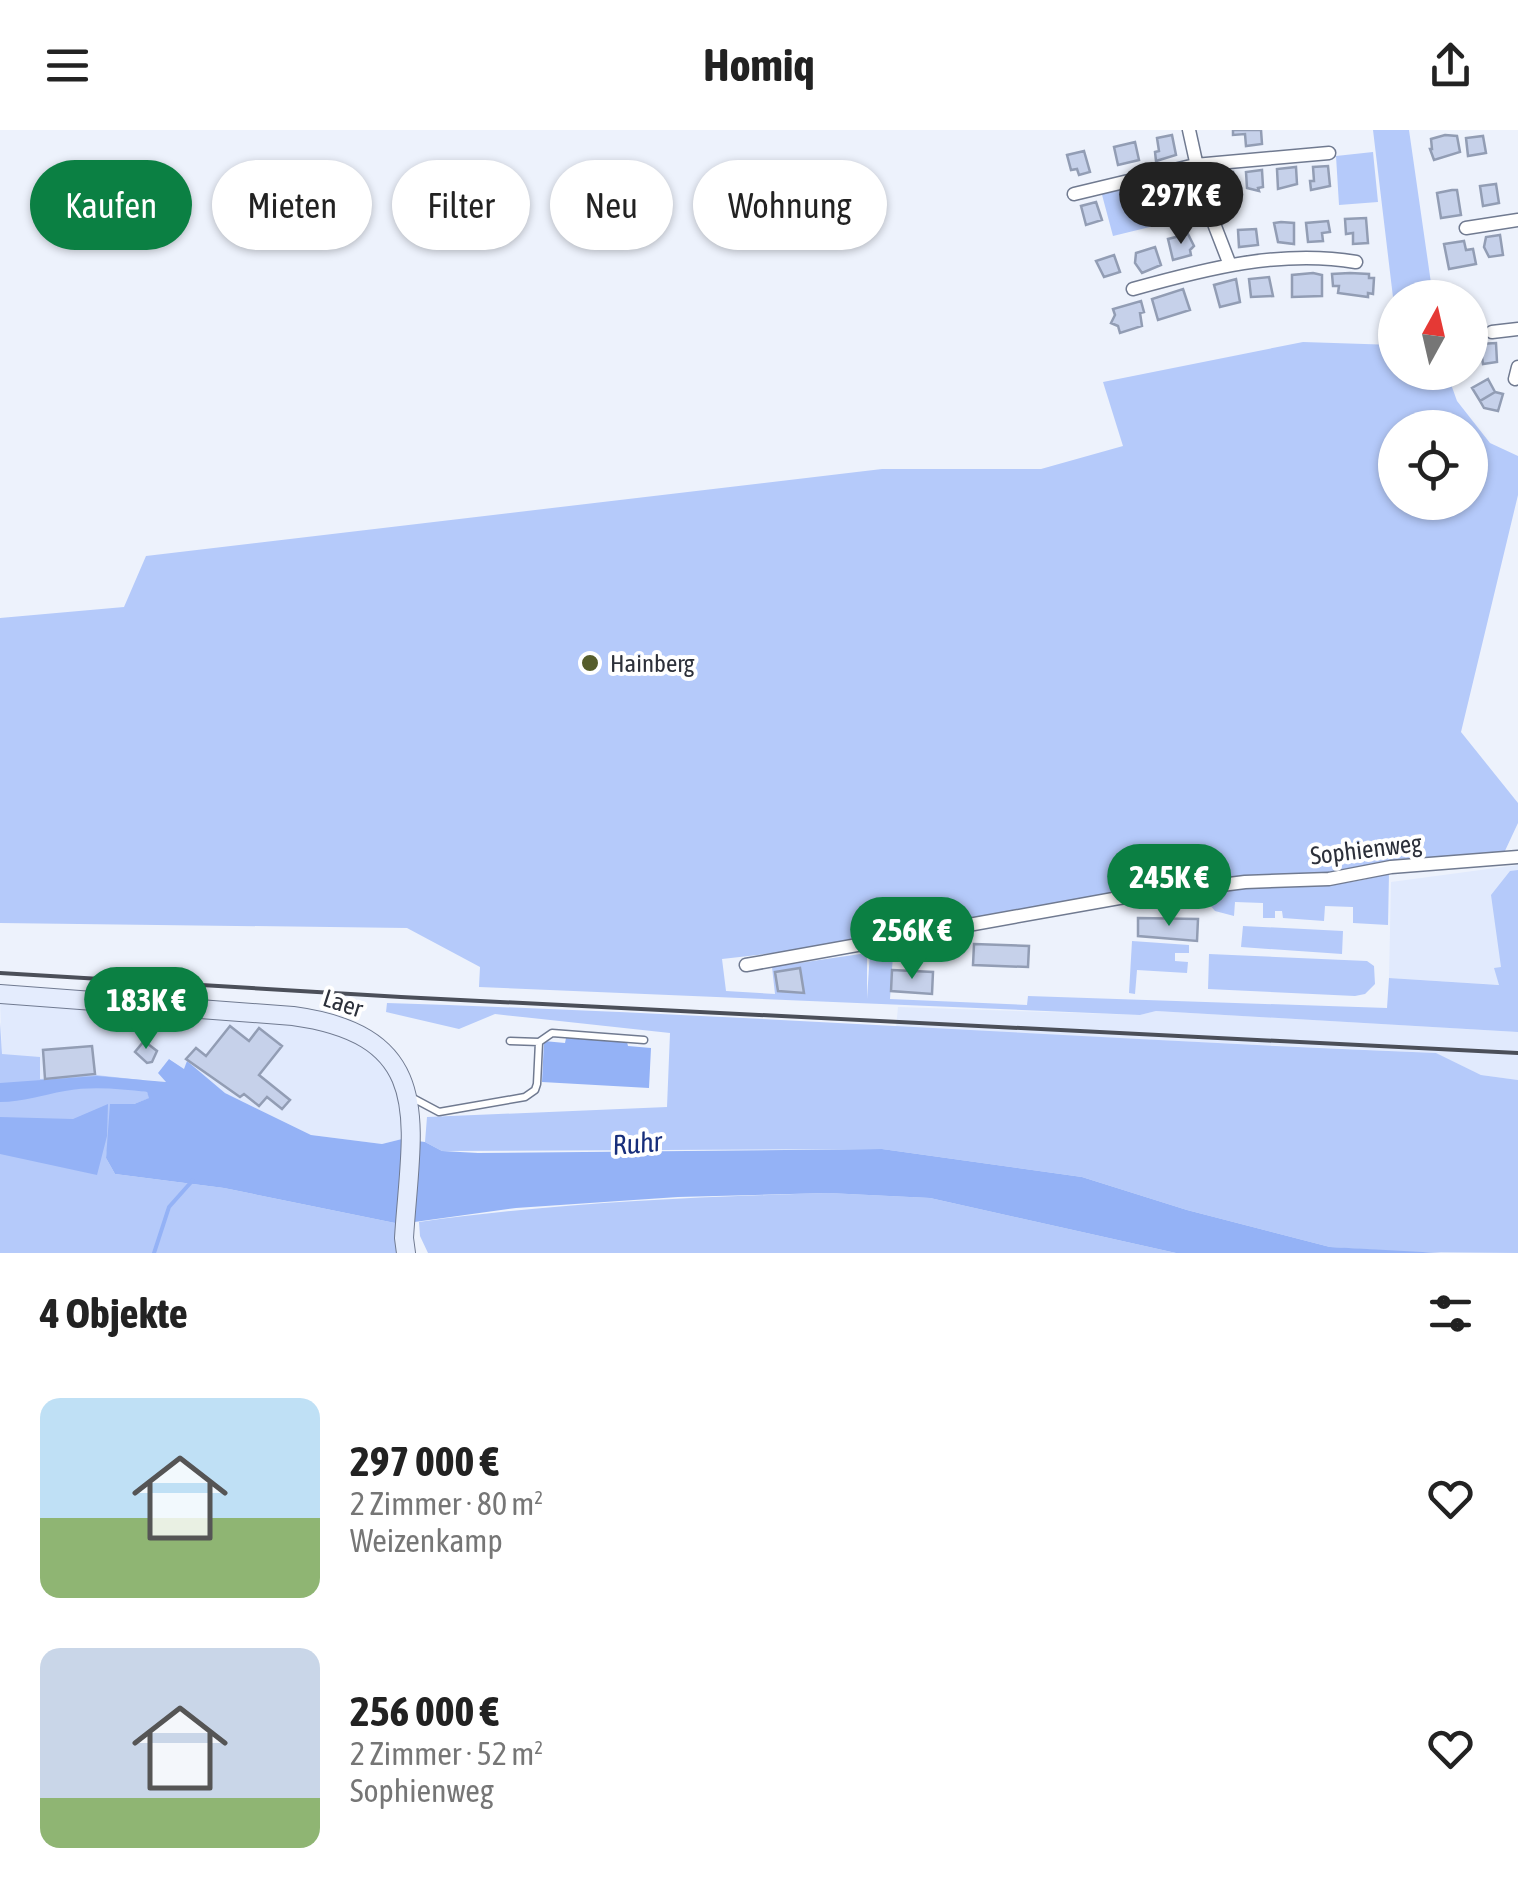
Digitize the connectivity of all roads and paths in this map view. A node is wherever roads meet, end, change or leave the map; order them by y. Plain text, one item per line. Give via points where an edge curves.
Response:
1 (1189, 130) edge
2 (1329, 153) dead end
3 (1195, 165) junction
4 (1074, 194) dead end
5 (1518, 220) edge
6 (1466, 228) dead end
7 (1356, 262) dead end
8 (1230, 264) junction
9 (1134, 289) dead end
10 (1518, 328) edge
11 (1492, 332) dead end
12 (1518, 857) edge
13 (746, 965) dead end
14 (0, 994) edge
15 (644, 1040) dead end
16 (510, 1041) dead end
17 (539, 1042) junction
18 (408, 1095) junction
19 (406, 1253) edge

1 - 3 street
2 - 3 street
3 - 4 street
3 - 8 street
5 - 6 street
7 - 8 street
8 - 9 street
10 - 11 street
12 - 13 street, Sophienweg via 1119,898
14 - 18 main road, Laer via 338,1023 378,1046
15 - 17 lane via 547,1034
16 - 17 lane
17 - 18 lane via 537,1084 525,1098 439,1112
18 - 19 main road, Laer

